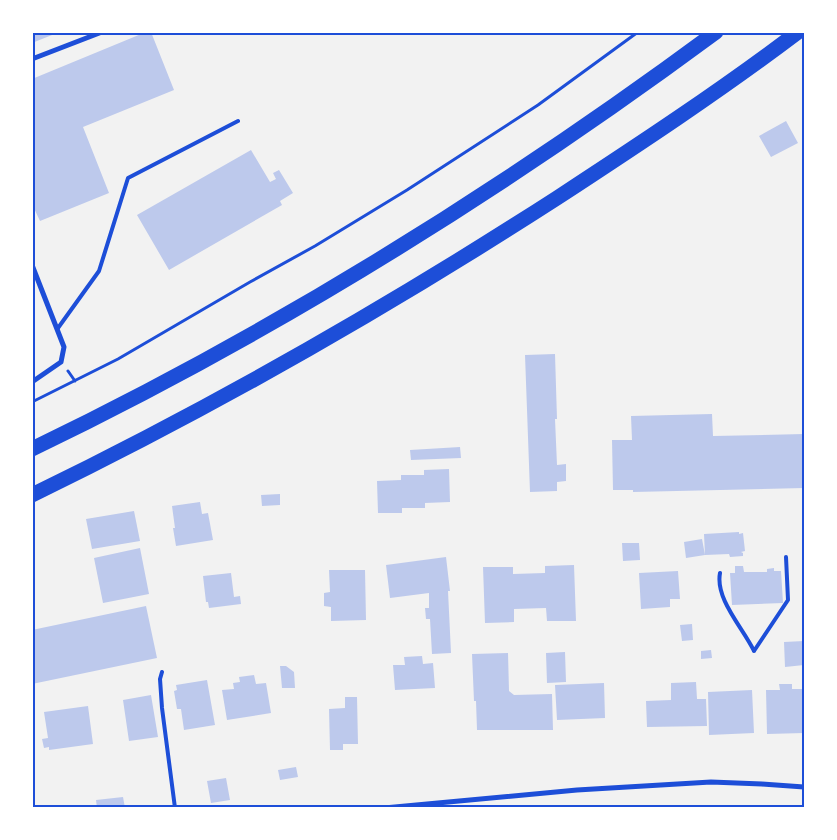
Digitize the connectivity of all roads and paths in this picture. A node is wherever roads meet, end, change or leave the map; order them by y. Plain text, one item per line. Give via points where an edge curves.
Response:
1 (102, 32) edge
2 (638, 32) edge
3 (716, 32) edge
4 (798, 32) edge
5 (32, 59) edge
6 (238, 121) dead end
7 (32, 265) edge
8 (58, 328) junction
9 (32, 382) edge
10 (32, 402) edge
11 (32, 449) edge
12 (32, 495) edge
13 (786, 557) dead end
14 (720, 573) dead end
15 (162, 672) dead end
16 (804, 788) edge
17 (175, 808) edge
18 (384, 808) edge

1 - 5 street
2 - 10 path via 538,105 407,190 118,360
3 - 11 highway via 558,146 373,263 180,374
4 - 12 highway via 614,161 425,281 281,366
6 - 8 lane via 128,178 99,271
7 - 8 street
8 - 9 street via 64,347 61,362
13 - 14 lane via 788,600 754,651 725,602 718,581
15 - 17 lane via 162,708
16 - 18 street via 734,782 703,783 577,790

